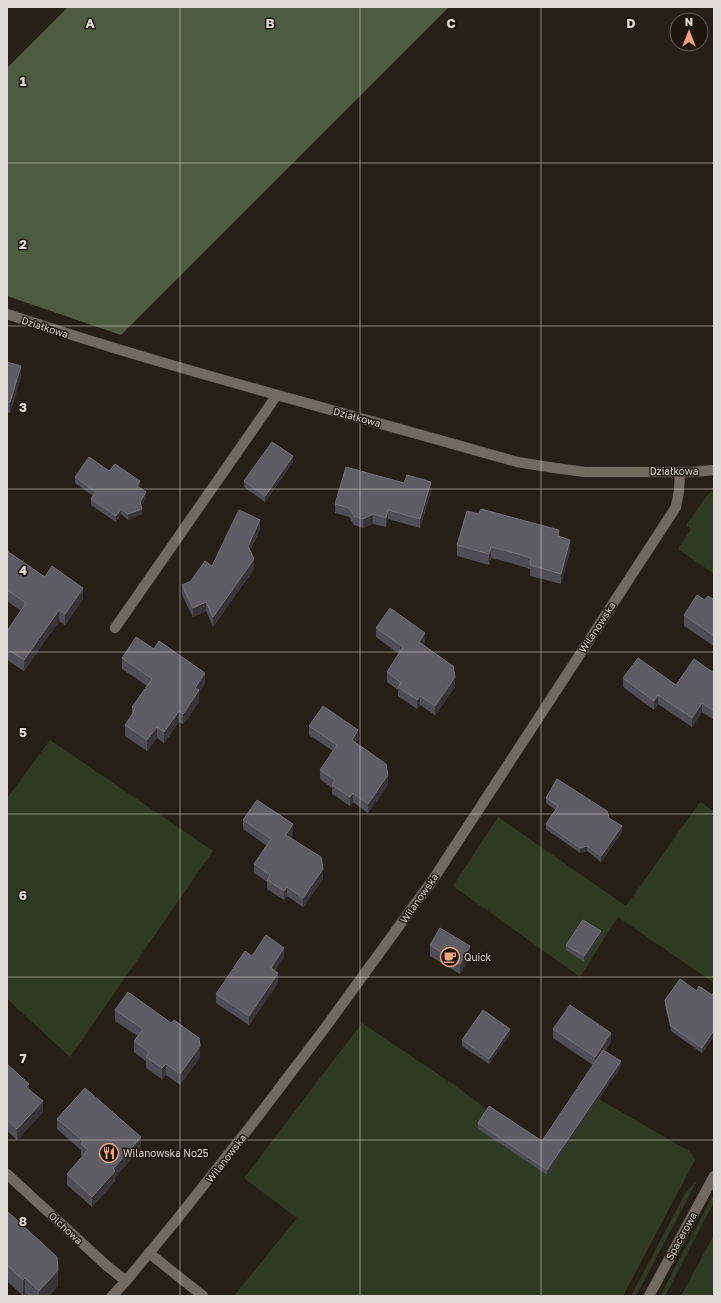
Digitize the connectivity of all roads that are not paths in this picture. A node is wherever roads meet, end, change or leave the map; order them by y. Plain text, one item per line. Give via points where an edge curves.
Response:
1 (7, 314) edge
2 (277, 395) junction
3 (714, 470) edge
4 (680, 472) junction
5 (114, 628) dead end
6 (7, 1174) edge
7 (714, 1176) edge
8 (149, 1253) junction
9 (126, 1281) junction
10 (112, 1296) edge
11 (203, 1296) edge
12 (649, 1296) edge

1 - 2 street, Działkowa via 69,335
2 - 4 street, Działkowa via 517,462 585,472
2 - 5 street
3 - 4 street, Działkowa
4 - 8 street, Wilanowska via 676,507 434,878 322,1032
6 - 9 street, Olchowa
7 - 12 street, Spacerowa
8 - 9 street, Wilanowska
8 - 11 street
9 - 10 street, Wilanowska

